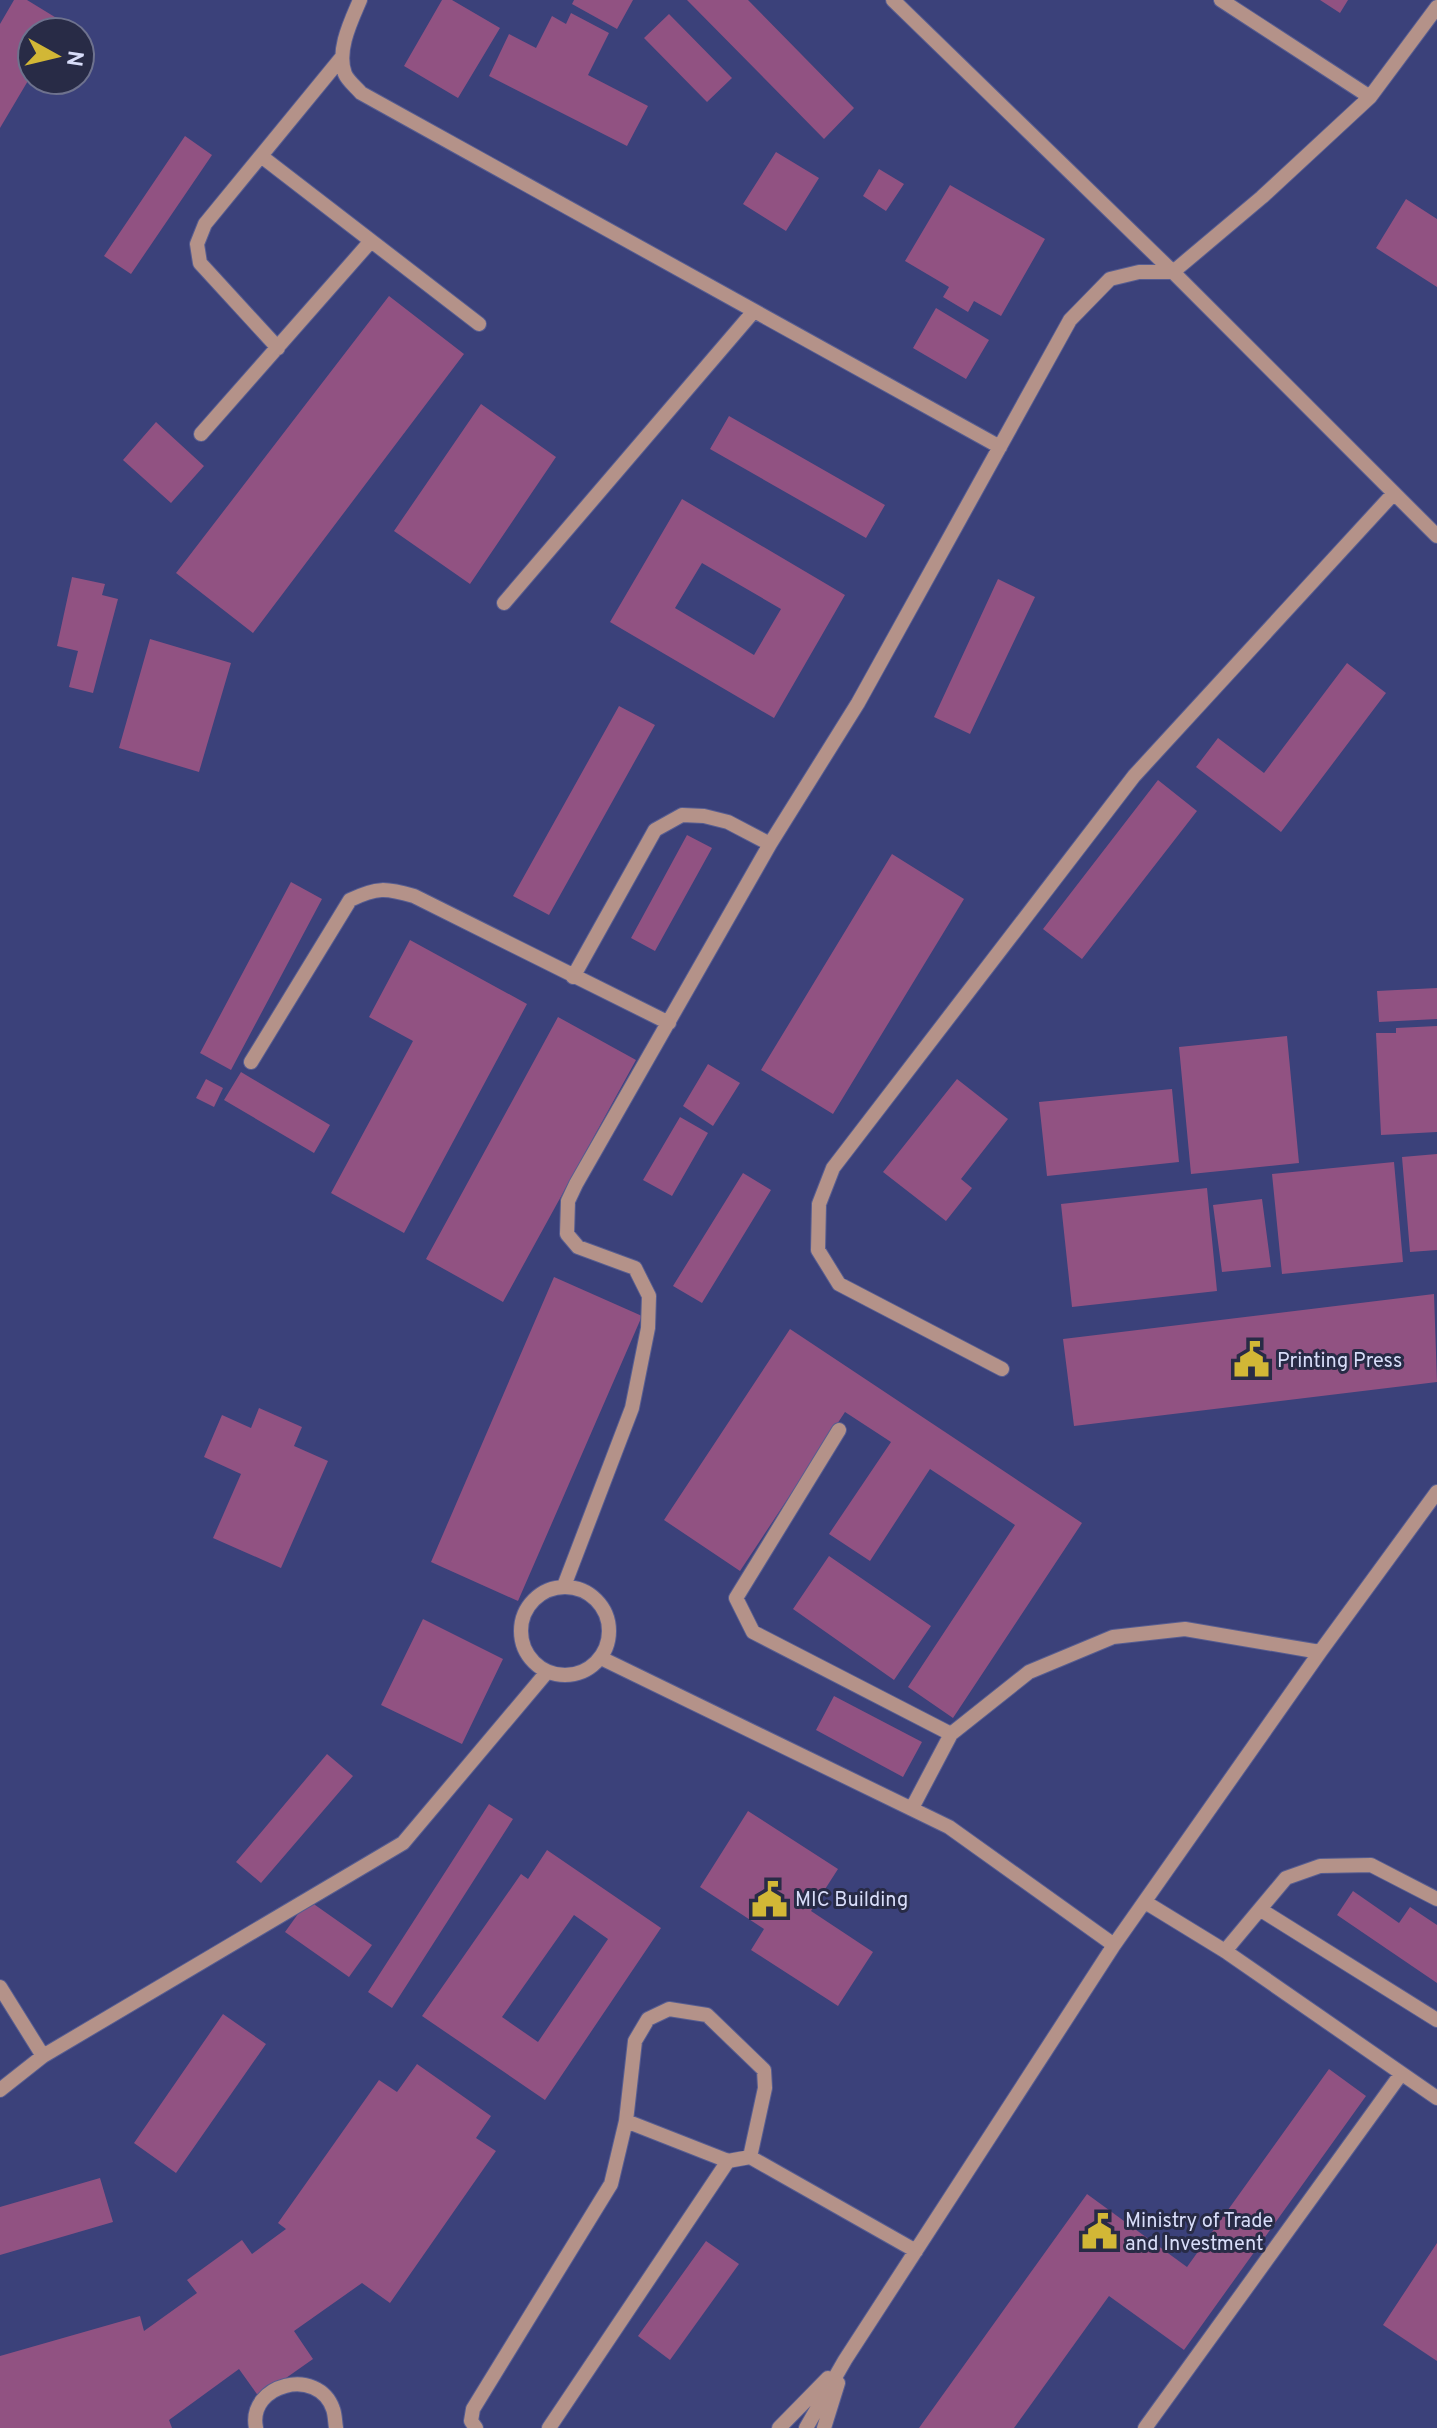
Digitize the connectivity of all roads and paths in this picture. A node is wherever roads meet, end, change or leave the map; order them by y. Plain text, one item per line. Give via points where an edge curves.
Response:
1 (360, 0) edge
2 (893, 0) edge
3 (1221, 0) edge
4 (1437, 7) edge
5 (342, 57) junction
6 (1370, 97) junction
7 (261, 156) junction
8 (371, 241) junction
9 (1173, 272) junction
10 (754, 311) junction
11 (479, 324) dead end
12 (278, 348) junction
13 (201, 434) dead end
14 (1000, 447) junction
15 (1394, 493) junction
16 (1437, 536) edge
17 (504, 603) dead end
18 (770, 844) junction
19 (573, 977) junction
20 (669, 1023) junction
21 (251, 1062) dead end
22 (1002, 1369) dead end
23 (839, 1430) dead end
24 (1437, 1492) edge
25 (564, 1586) junction
26 (1320, 1652) junction
27 (601, 1658) junction
28 (547, 1672) junction
29 (951, 1734) junction
30 (912, 1808) junction
31 (1437, 1899) edge
32 (1145, 1902) junction
33 (1261, 1910) junction
34 (1114, 1945) junction
35 (1225, 1951) junction
36 (0, 1987) edge
37 (1437, 2020) edge
38 (43, 2056) junction
39 (1401, 2074) junction
40 (0, 2090) edge
41 (1437, 2098) edge
42 (626, 2121) junction
43 (750, 2157) junction
44 (728, 2161) junction
45 (916, 2251) junction
46 (845, 2360) junction
47 (256, 2428) edge
48 (336, 2428) edge
49 (476, 2428) edge
50 (549, 2428) edge
51 (779, 2428) edge
52 (806, 2428) edge
53 (824, 2428) edge
54 (1145, 2428) edge

1 - 5 street
2 - 9 street
3 - 6 street
4 - 6 street
5 - 7 street
5 - 10 street via 345,75 361,93
6 - 9 street
7 - 8 street
7 - 12 street via 205,224 197,244 200,263
8 - 11 street
8 - 12 street
9 - 14 street via 1110,279 1070,320
9 - 15 street
10 - 14 street
10 - 17 street
12 - 13 street
14 - 18 street via 858,703
15 - 16 street
15 - 22 street via 1134,776 833,1168 819,1204 818,1250 839,1284
18 - 19 street via 704,816 682,815 655,830
18 - 20 street
19 - 20 street
19 - 21 street via 414,896 389,888 371,890 350,900
20 - 25 street via 568,1201 567,1234 578,1247 635,1268 649,1296 632,1408
23 - 29 street via 736,1598 753,1632
24 - 26 street
25 - 27 street via 584,1590 599,1602 609,1630
25 - 28 street via 544,1591 529,1604 521,1622 522,1643 531,1660
26 - 29 street via 1185,1629 1113,1637 1029,1672
26 - 32 street
27 - 28 street via 586,1671 566,1676
27 - 30 street
28 - 38 street via 403,1843
29 - 30 street
30 - 34 street via 949,1827
31 - 33 street via 1371,1865 1320,1866 1286,1878
32 - 34 street
32 - 35 street
33 - 35 street
33 - 37 street
34 - 45 street
35 - 39 street
36 - 38 street
38 - 40 street
39 - 41 street
39 - 54 street
42 - 43 street via 635,2041 648,2019 669,2009 707,2015 764,2070
42 - 44 street
42 - 49 street via 611,2184 473,2409
43 - 44 street
43 - 45 street
44 - 50 street
45 - 46 street
46 - 51 street
46 - 52 street
46 - 53 street
47 - 48 street via 261,2401 278,2386 299,2383 319,2390 333,2407

